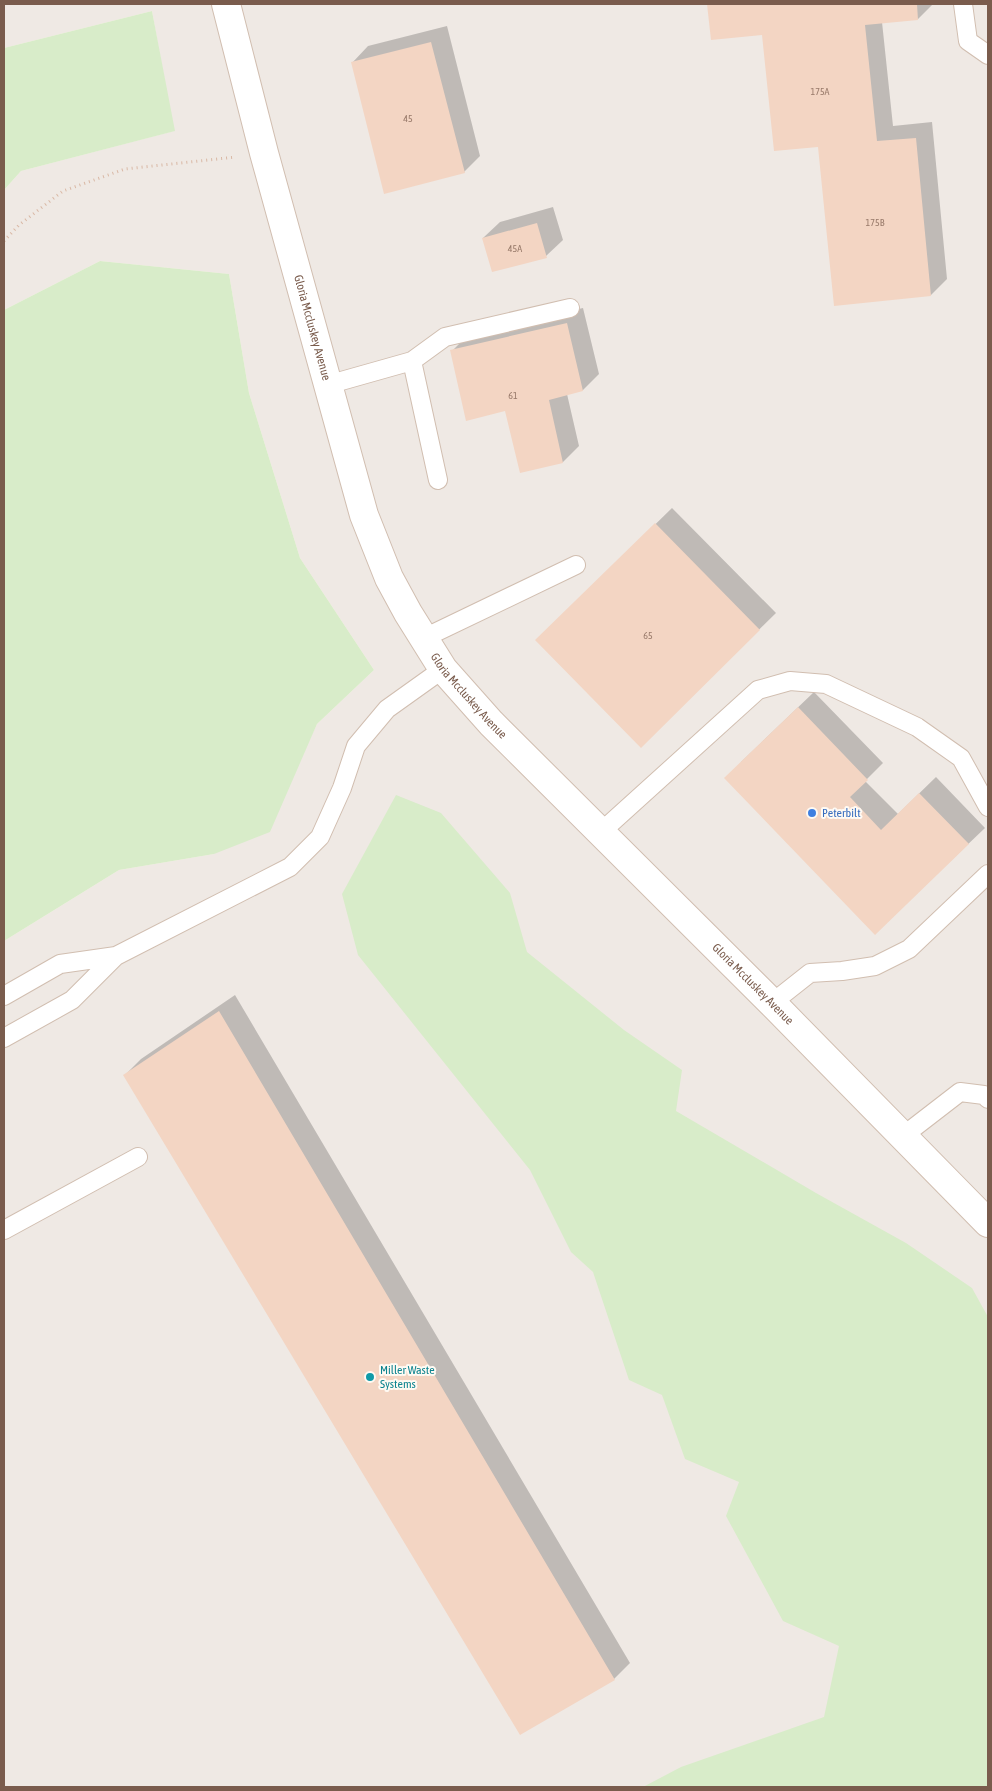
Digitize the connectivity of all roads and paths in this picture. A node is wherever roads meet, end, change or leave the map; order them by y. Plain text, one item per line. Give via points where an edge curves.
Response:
1 (226, 4) edge
2 (963, 4) edge
3 (988, 55) edge
4 (264, 153) junction
5 (4, 241) edge
6 (570, 308) dead end
7 (412, 361) junction
8 (328, 385) junction
9 (438, 480) dead end
10 (576, 565) dead end
11 (424, 638) junction
12 (443, 669) junction
13 (988, 807) edge
14 (600, 832) junction
15 (988, 874) edge
16 (116, 956) junction
17 (4, 996) edge
18 (772, 1004) junction
19 (4, 1038) edge
20 (988, 1099) edge
21 (903, 1136) junction
22 (138, 1157) dead end
23 (988, 1223) edge
24 (4, 1230) edge

1 - 4 street, Gloria Mccluskey Avenue
2 - 3 lane via 968,41
4 - 5 path via 126,169 63,191 19,225
4 - 8 street, Gloria Mccluskey Avenue
6 - 7 lane via 445,337
7 - 8 lane
7 - 9 lane
8 - 11 street, Gloria Mccluskey Avenue via 364,515 389,578
10 - 11 lane
11 - 12 street, Gloria Mccluskey Avenue
12 - 14 street, Gloria Mccluskey Avenue via 491,723
12 - 16 lane via 387,709 356,746 342,788 320,836 290,867
13 - 14 lane via 961,758 918,726 826,684 790,681 758,690
14 - 18 street, Gloria Mccluskey Avenue
15 - 18 lane via 908,949 875,966 810,973
16 - 17 lane via 60,964
16 - 19 lane via 72,1000
18 - 21 street, Gloria Mccluskey Avenue
20 - 21 lane via 984,1095 960,1092
21 - 23 street, Gloria Mccluskey Avenue
22 - 24 lane

